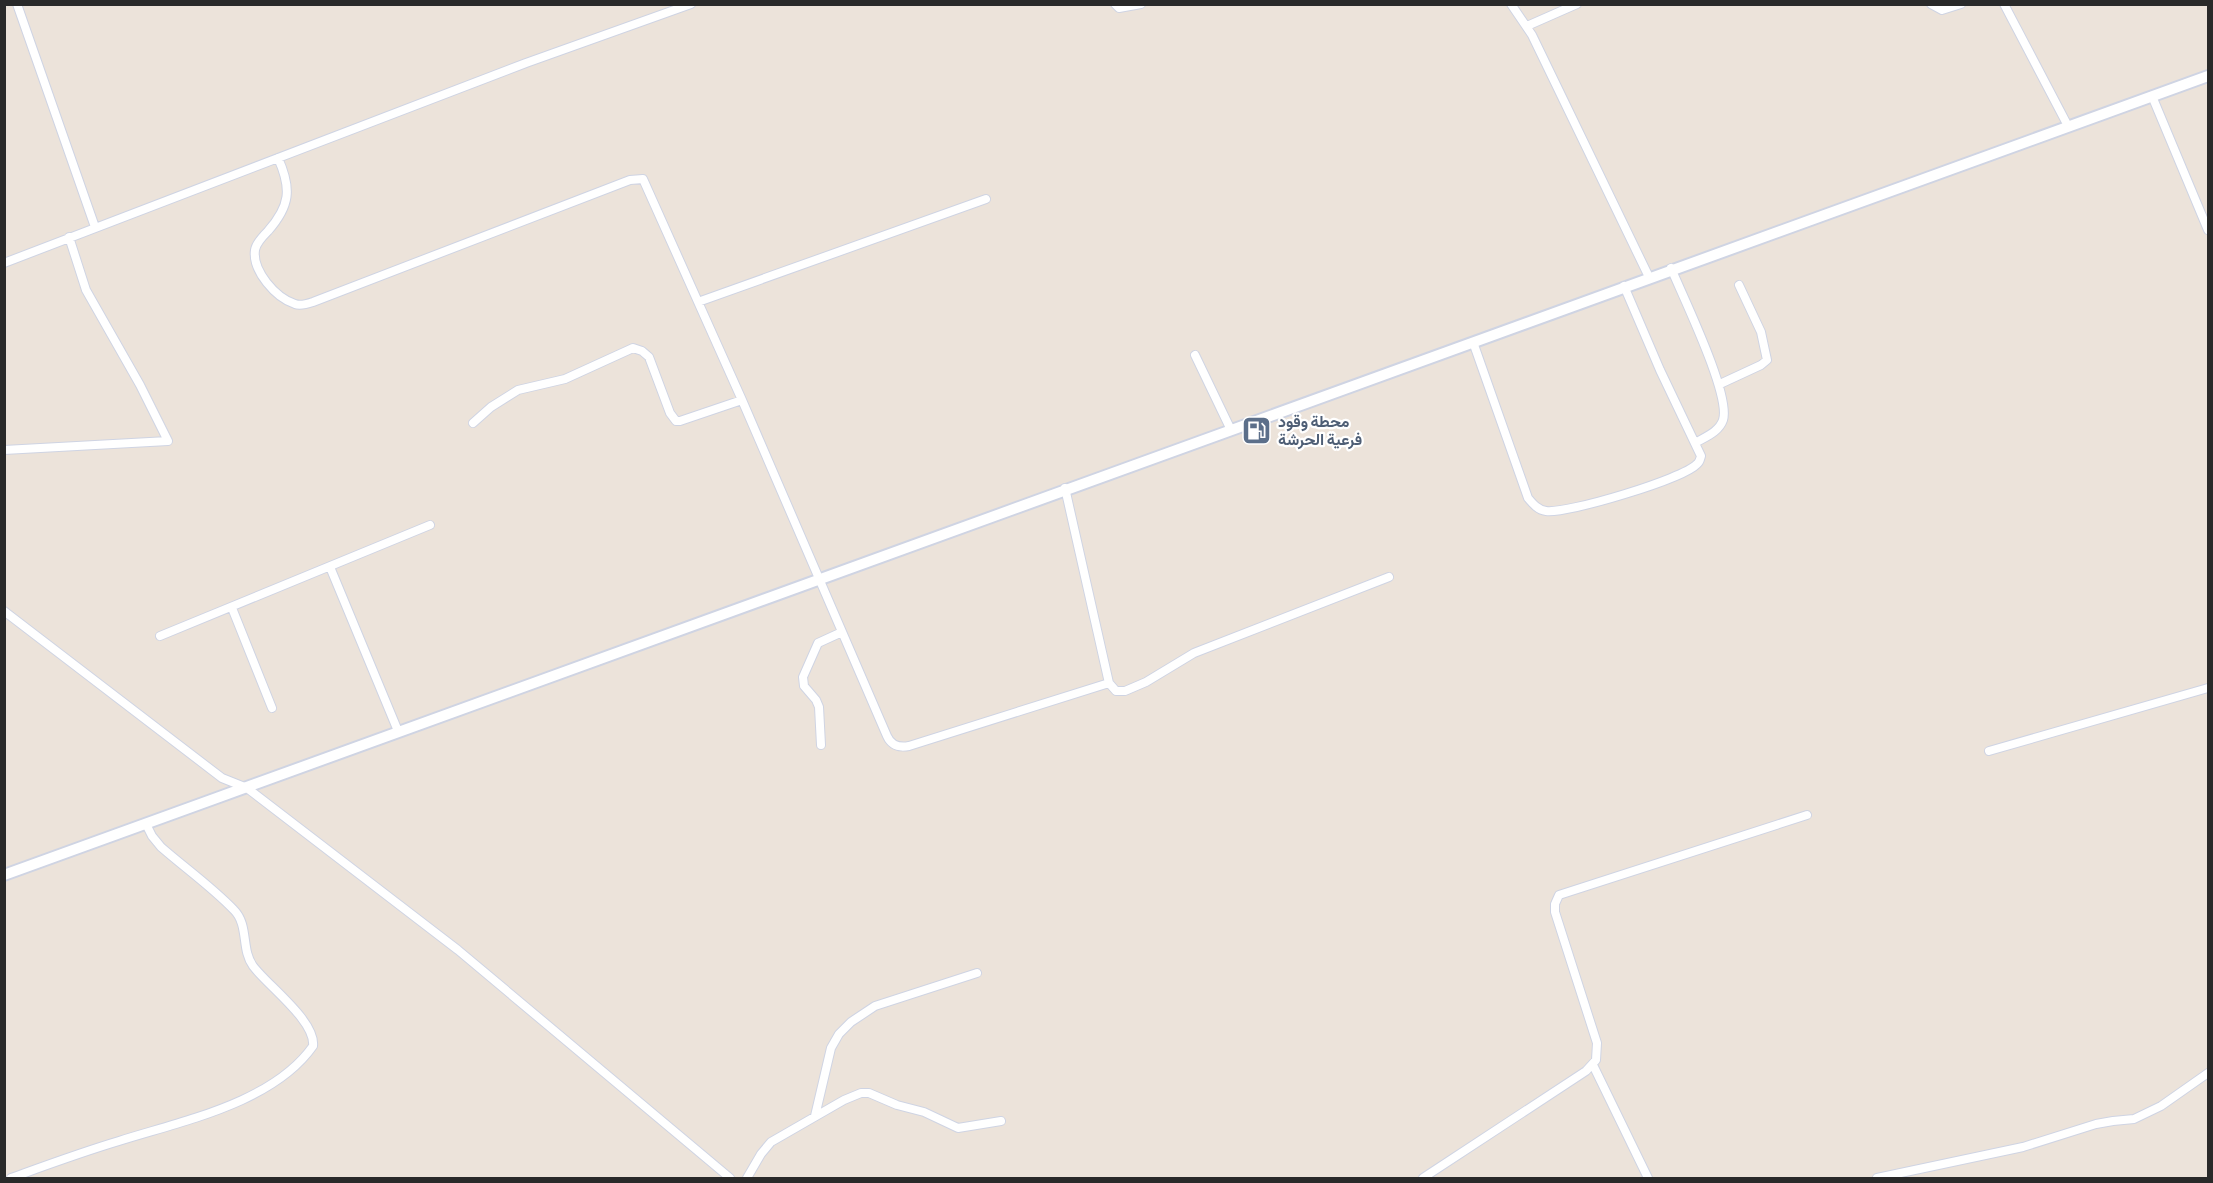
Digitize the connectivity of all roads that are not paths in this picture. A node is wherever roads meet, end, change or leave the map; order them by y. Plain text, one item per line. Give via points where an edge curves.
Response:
1 (17, 4) edge
2 (1115, 4) edge
3 (1141, 4) edge
4 (1511, 4) edge
5 (1576, 4) edge
6 (1930, 4) edge
7 (1961, 4) edge
8 (2004, 4) edge
9 (686, 5) edge
10 (1527, 26) junction
11 (2208, 76) edge
12 (2152, 96) junction
13 (2068, 126) junction
14 (278, 158) junction
15 (986, 199) dead end
16 (95, 228) junction
17 (2208, 230) edge
18 (69, 237) junction
19 (4, 263) edge
20 (1671, 268) junction
21 (1649, 277) junction
22 (1739, 285) dead end
23 (1624, 286) junction
24 (698, 302) junction
25 (1473, 342) junction
26 (1195, 355) dead end
27 (1720, 384) junction
28 (742, 400) junction
29 (473, 423) dead end
30 (1231, 430) junction
31 (1695, 443) junction
32 (4, 450) edge
33 (1065, 488) junction
34 (430, 525) dead end
35 (330, 567) junction
36 (1389, 577) dead end
37 (819, 579) junction
38 (232, 608) junction
39 (4, 611) edge
40 (842, 632) junction
41 (160, 636) dead end
42 (1109, 683) junction
43 (2208, 688) edge
44 (272, 708) dead end
45 (398, 731) junction
46 (821, 745) dead end
47 (1989, 751) dead end
48 (247, 788) junction
49 (1807, 815) dead end
50 (146, 824) junction
51 (4, 875) edge
52 (977, 973) dead end
53 (1593, 1065) junction
54 (2208, 1073) edge
55 (815, 1116) junction
56 (1001, 1121) dead end
57 (11, 1179) edge
58 (730, 1179) edge
59 (747, 1179) edge
60 (1422, 1179) edge
61 (1648, 1179) edge
62 (1877, 1179) edge

1 - 16 street
2 - 3 street via 1119,8
4 - 10 street
5 - 10 street
6 - 7 street via 1942,10
8 - 13 street
9 - 14 street
10 - 21 street
11 - 12 street
12 - 13 street
12 - 17 street
13 - 20 street
14 - 16 street
14 - 24 street via 288,191 285,207 254,251 266,281 296,305 335,295 638,178 650,192
15 - 24 street
16 - 18 street
18 - 19 street
18 - 32 street via 86,290 168,441
20 - 21 street
20 - 27 street
21 - 23 street
22 - 27 street via 1761,332 1767,360
23 - 25 street
23 - 31 street
24 - 28 street
25 - 30 street
25 - 31 street via 1528,498 1543,511 1594,503 1678,475 1699,463 1701,456
26 - 30 street
27 - 31 street via 1725,408 1722,421 1714,432
28 - 29 street via 676,421 649,357 633,348 565,379 518,390
28 - 37 street
30 - 33 street
33 - 37 street
33 - 42 street
34 - 35 street
35 - 38 street
35 - 45 street
36 - 42 street via 1194,653 1136,687 1119,692
37 - 40 street
37 - 45 street
38 - 41 street
38 - 44 street
39 - 48 street via 222,778
40 - 42 street via 889,741 900,747
40 - 46 street via 816,646 803,677 804,686 819,707
43 - 47 street
45 - 48 street
48 - 50 street
48 - 58 street via 458,950
49 - 53 street via 1558,896 1555,912 1598,1049
50 - 51 street
50 - 57 street via 161,847 235,911 251,963 299,1016 313,1038 313,1046 292,1069 228,1108
52 - 55 street via 875,1006 851,1022 831,1048
53 - 60 street
53 - 61 street
54 - 62 street via 2161,1106 2134,1119 2104,1122 2023,1147
55 - 56 street via 865,1092 958,1128
55 - 59 street via 771,1143

